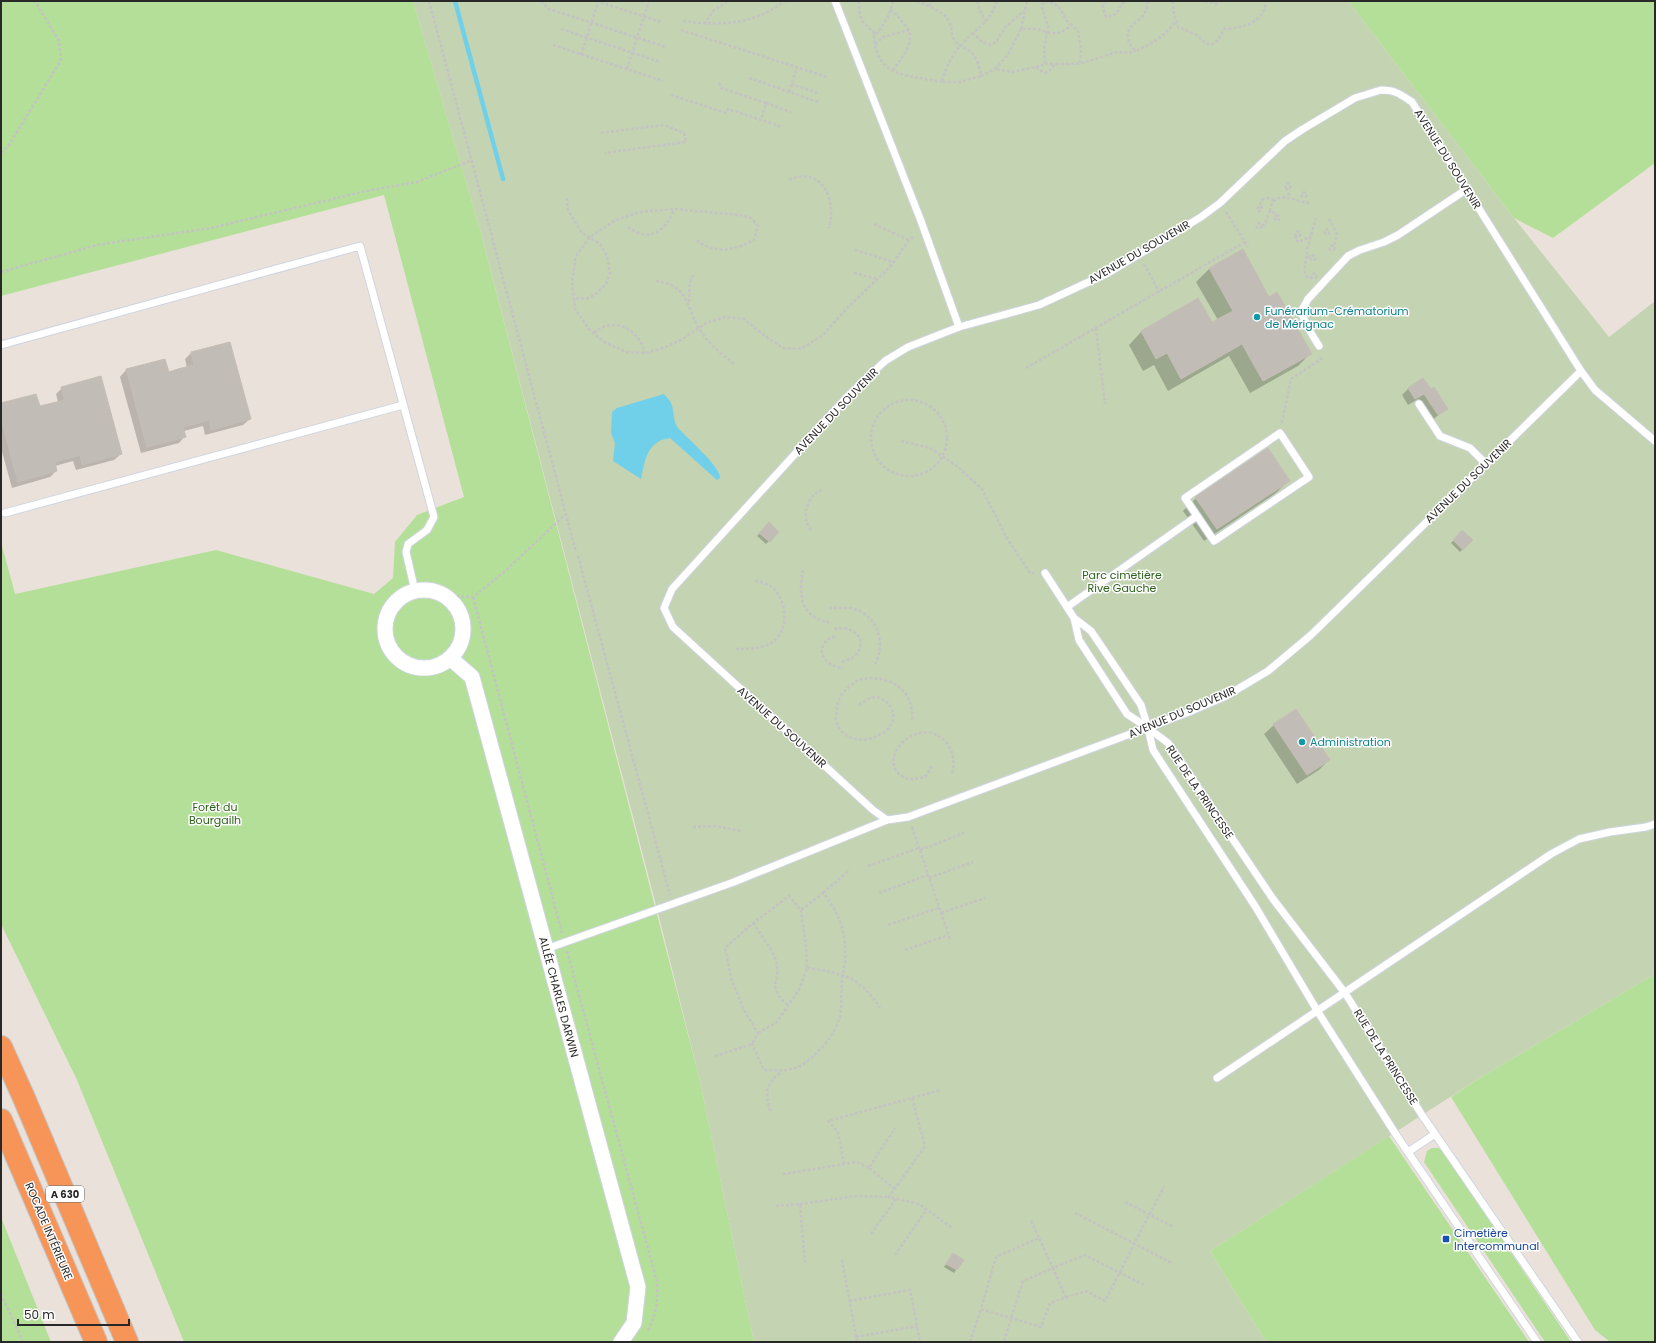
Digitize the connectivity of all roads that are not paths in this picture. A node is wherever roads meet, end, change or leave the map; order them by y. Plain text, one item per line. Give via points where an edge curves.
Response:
1 (835, 1) edge
2 (1466, 189) junction
3 (959, 327) junction
4 (1, 345) edge
5 (1319, 346) road end
6 (1581, 371) junction
7 (1419, 404) dead end
8 (403, 405) junction
9 (1655, 441) edge
10 (1486, 464) junction
11 (5, 513) dead end
12 (1197, 516) junction
13 (1045, 573) road end
14 (415, 591) junction
15 (1067, 607) junction
16 (1074, 618) junction
17 (450, 658) junction
18 (1148, 728) junction
19 (887, 820) junction
20 (1655, 824) edge
21 (546, 949) junction
22 (1345, 993) junction
23 (1318, 1012) junction
24 (1, 1048) edge
25 (1218, 1078) dead end
26 (1, 1120) edge
27 (1435, 1134) junction
28 (1408, 1152) junction
29 (96, 1342) edge
30 (127, 1342) edge
31 (622, 1342) edge
32 (1538, 1342) edge
33 (1578, 1342) edge

1 - 3 lane via 925,231
2 - 3 lane, AVENUE DU SOUVENIR via 1412,102 1391,90 1381,90 1355,98 1285,141 1220,203 1108,273 1039,305
2 - 5 lane via 1398,235 1348,256 1308,300 1301,312
2 - 6 lane, AVENUE DU SOUVENIR
3 - 19 lane, AVENUE DU SOUVENIR via 908,347 885,361 846,397 672,589 664,608 673,627
4 - 8 lane via 360,246
6 - 9 lane via 1595,390
6 - 10 lane, AVENUE DU SOUVENIR
7 - 10 lane via 1440,436 1470,448
8 - 11 lane
8 - 14 lane via 434,518 427,530 408,544 406,552
10 - 18 lane, AVENUE DU SOUVENIR via 1310,635 1268,671 1226,696
12 - 12 lane via 1185,498 1280,433 1310,477 1214,541
12 - 15 lane
13 - 15 lane
14 - 17 street via 433,590 446,596 456,606 462,618 464,632 456,653
14 - 17 street via 395,602 387,615 385,629 394,655 412,666 425,668 438,665
15 - 16 lane
16 - 18 lane via 1091,630 1141,705
16 - 18 lane via 1079,640 1127,714
17 - 21 street, ALLÉE CHARLES DARWIN via 472,677
18 - 19 lane, AVENUE DU SOUVENIR via 908,817
18 - 22 lane, RUE DE LA PRINCESSE via 1168,743 1273,899
18 - 23 lane, RUE DE LA PRINCESSE via 1153,750 1255,906
19 - 21 lane via 734,882
20 - 22 lane via 1579,840 1551,854
21 - 31 street, ALLÉE CHARLES DARWIN via 638,1287 634,1323
22 - 23 lane
22 - 27 lane, RUE DE LA PRINCESSE
23 - 25 lane
23 - 28 lane, RUE DE LA PRINCESSE
24 - 30 highway, A 630
26 - 29 highway, ROCADE INTÉRIEURE / A 630
27 - 28 lane
27 - 33 lane, RUE DE LA PRINCESSE
28 - 32 lane, RUE DE LA PRINCESSE

